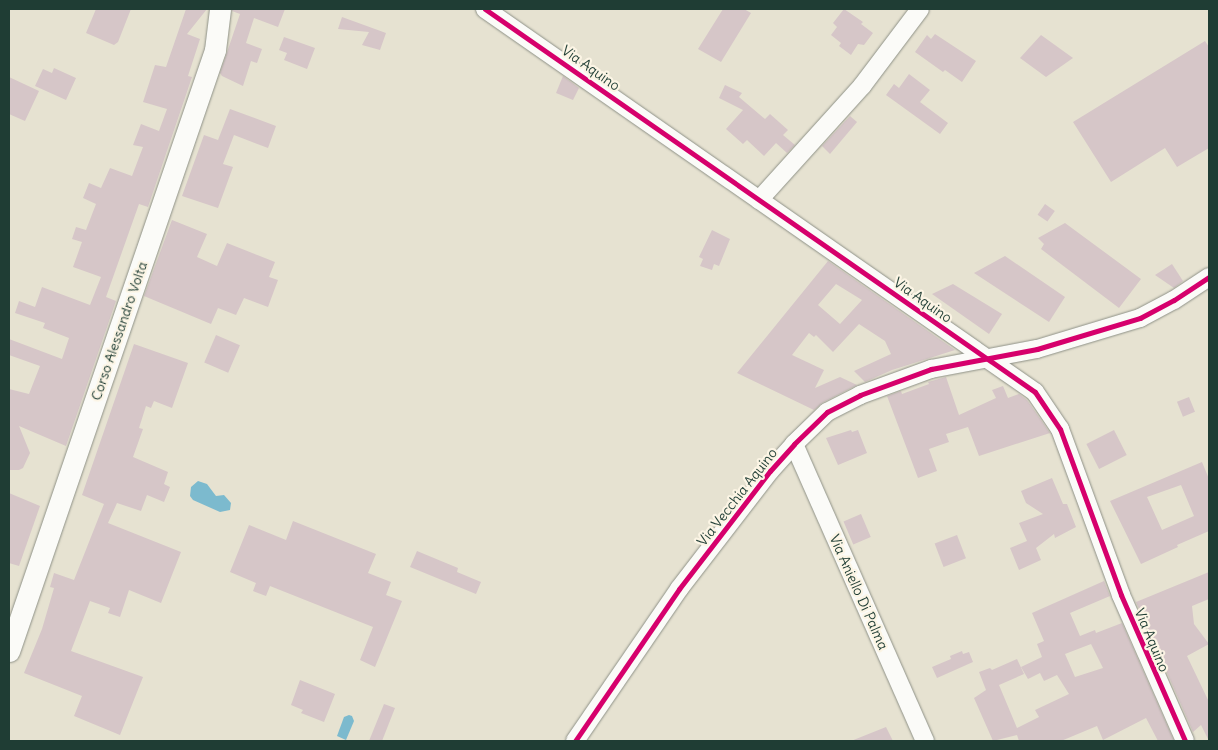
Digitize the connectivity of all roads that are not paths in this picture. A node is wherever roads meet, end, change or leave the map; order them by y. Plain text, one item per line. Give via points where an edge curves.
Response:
1 (220, 9) edge
2 (485, 9) edge
3 (920, 9) edge
4 (759, 200) junction
5 (1209, 277) edge
6 (989, 360) junction
7 (794, 444) junction
8 (9, 651) edge
9 (575, 741) edge
10 (925, 741) edge
11 (1184, 741) edge

1 - 8 main road, Corso Alessandro Volta via 215,50
2 - 4 street, Via Aquino
3 - 4 street via 862,86
4 - 6 street, Via Aquino
5 - 6 street, Via Vecchia Aquino via 1140,318
6 - 7 street, Via Vecchia Aquino via 930,369 860,395 827,412
6 - 11 street, Via Aquino via 1035,392 1060,429 1121,594
7 - 9 street, Via Vecchia Aquino via 679,589
7 - 10 street, Via Aniello Di Palma

